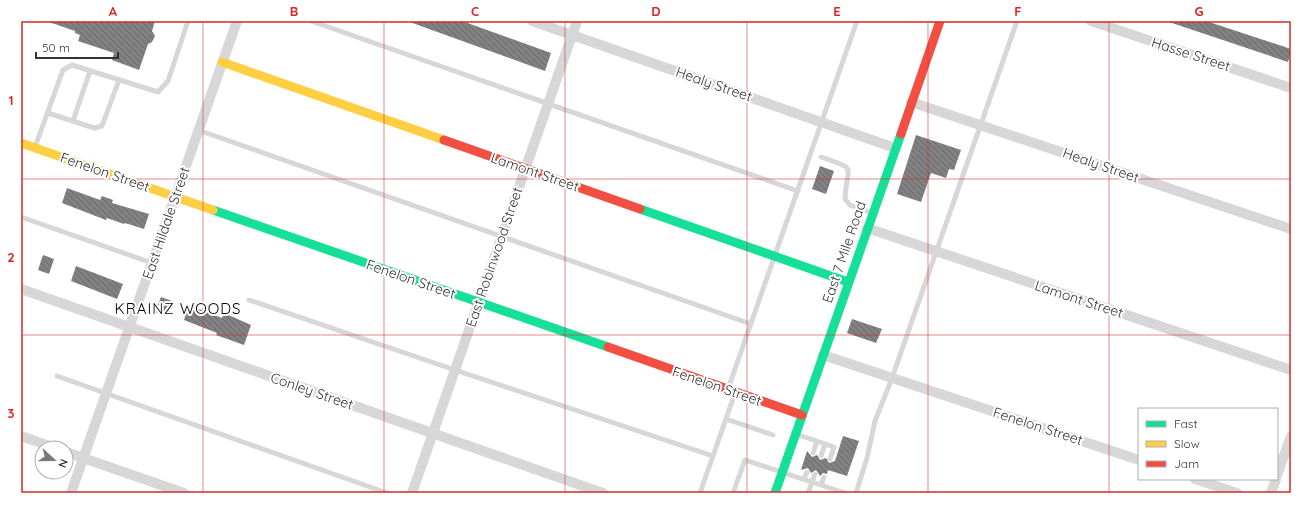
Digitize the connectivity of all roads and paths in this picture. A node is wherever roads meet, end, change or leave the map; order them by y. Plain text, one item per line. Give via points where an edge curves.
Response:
1 (188, 21) edge
2 (236, 21) edge
3 (311, 21) edge
4 (532, 21) edge
5 (577, 21) edge
6 (857, 21) edge
7 (940, 21) edge
8 (1017, 21) edge
9 (1090, 21) edge
10 (572, 35) junction
11 (222, 62) junction
12 (90, 71) junction
13 (119, 80) junction
14 (1291, 88) edge
15 (912, 102) junction
16 (548, 104) junction
17 (48, 113) junction
18 (73, 121) junction
19 (822, 122) junction
20 (980, 124) junction
21 (198, 130) junction
22 (21, 142) edge
23 (35, 148) junction
24 (895, 148) junction
25 (821, 157) dead end
26 (525, 168) junction
27 (798, 191) junction
28 (175, 196) junction
29 (872, 214) junction
30 (21, 217) edge
31 (867, 228) junction
32 (1291, 229) edge
33 (501, 237) junction
34 (936, 251) junction
35 (774, 256) junction
36 (152, 263) junction
37 (848, 282) junction
38 (21, 289) edge
39 (249, 300) dead end
40 (478, 302) junction
41 (751, 324) junction
42 (129, 327) junction
43 (823, 355) junction
44 (455, 370) junction
45 (1291, 370) edge
46 (57, 376) dead end
47 (892, 378) junction
48 (732, 391) junction
49 (106, 394) junction
50 (802, 415) junction
51 (726, 419) junction
52 (433, 433) junction
53 (795, 434) junction
54 (773, 435) dead end
55 (21, 436) edge
56 (1291, 436) edge
57 (34, 440) edge
58 (817, 441) junction
59 (825, 444) junction
60 (813, 453) dead end
61 (74, 455) edge
62 (713, 456) junction
63 (821, 456) dead end
64 (84, 458) junction
65 (830, 459) dead end
66 (1138, 460) edge
67 (782, 472) junction
68 (807, 472) dead end
69 (1278, 472) edge
70 (815, 474) dead end
71 (824, 477) dead end
72 (804, 480) junction
73 (1198, 480) edge
74 (1276, 480) edge
75 (812, 482) junction
76 (821, 485) junction
77 (71, 493) edge
78 (184, 493) edge
79 (387, 493) edge
80 (412, 493) edge
81 (603, 493) edge
82 (700, 493) edge
83 (733, 493) edge
84 (775, 493) edge
85 (808, 493) edge
86 (845, 493) edge
87 (856, 493) edge
88 (1237, 493) edge
89 (1271, 493) edge

1 - 13 lane via 168,81 158,92
2 - 11 street, East Hildale Street
3 - 16 lane
4 - 10 street, Healy Street
5 - 10 street, East Robinwood Street
6 - 19 lane
7 - 15 street, East 7 Mile Road
8 - 20 lane
9 - 14 street, Hasse Street
10 - 16 street, East Robinwood Street
10 - 19 street, Healy Street
11 - 21 street, East Hildale Street
11 - 26 street, Lamont Street
12 - 13 lane
12 - 17 lane via 72,65 63,70
12 - 18 lane
13 - 18 lane via 102,126 95,128
15 - 20 street, Healy Street
15 - 24 street, East 7 Mile Road
16 - 26 street, East Robinwood Street
16 - 27 lane
17 - 18 lane
17 - 23 lane
19 - 24 street, Healy Street
19 - 27 lane
20 - 32 street, Healy Street
20 - 34 lane
21 - 28 street, East Hildale Street
21 - 33 lane
22 - 23 street, Fenelon Street
23 - 28 street, Fenelon Street
24 - 29 street, East 7 Mile Road
25 - 29 lane via 847,167 850,172 846,199 850,205
26 - 33 street, East Robinwood Street
26 - 35 street, Lamont Street
27 - 35 lane
28 - 36 street, East Hildale Street
28 - 40 street, Fenelon Street
29 - 31 street, East 7 Mile Road
30 - 36 lane
31 - 34 street, Lamont Street
31 - 37 street, East 7 Mile Road
33 - 40 street, East Robinwood Street
33 - 41 lane
34 - 45 street, Lamont Street
34 - 47 lane
35 - 37 street, Lamont Street
35 - 41 lane
36 - 42 street, East Hildale Street
37 - 43 street, East 7 Mile Road
38 - 42 street, Conley Street
39 - 44 lane
40 - 44 street, East Robinwood Street
40 - 48 street, Fenelon Street
41 - 48 lane
42 - 49 street, East Hildale Street
42 - 52 street, Conley Street
43 - 47 street, Fenelon Street
43 - 50 street, East 7 Mile Road
44 - 52 street, East Robinwood Street
44 - 62 lane
46 - 49 lane
47 - 66 street, Fenelon Street
47 - 87 lane via 876,421
48 - 50 street, Fenelon Street
48 - 51 lane
49 - 64 street, East Hildale Street
49 - 79 lane
50 - 53 street, East 7 Mile Road
51 - 54 lane
51 - 62 lane
52 - 80 street, East Robinwood Street
52 - 81 street, Conley Street
53 - 58 lane
53 - 67 street, East 7 Mile Road
55 - 57 street
56 - 69 street
58 - 59 lane
58 - 60 lane
59 - 63 lane
59 - 65 lane via 834,447
61 - 64 street
62 - 82 lane
64 - 77 street, East Hildale Street
64 - 78 street
67 - 72 lane
67 - 83 lane via 745,460
67 - 84 street, East 7 Mile Road
68 - 72 lane
70 - 75 lane
71 - 76 lane
72 - 75 lane
73 - 88 street
74 - 89 street
75 - 76 lane
75 - 85 lane
76 - 86 lane

